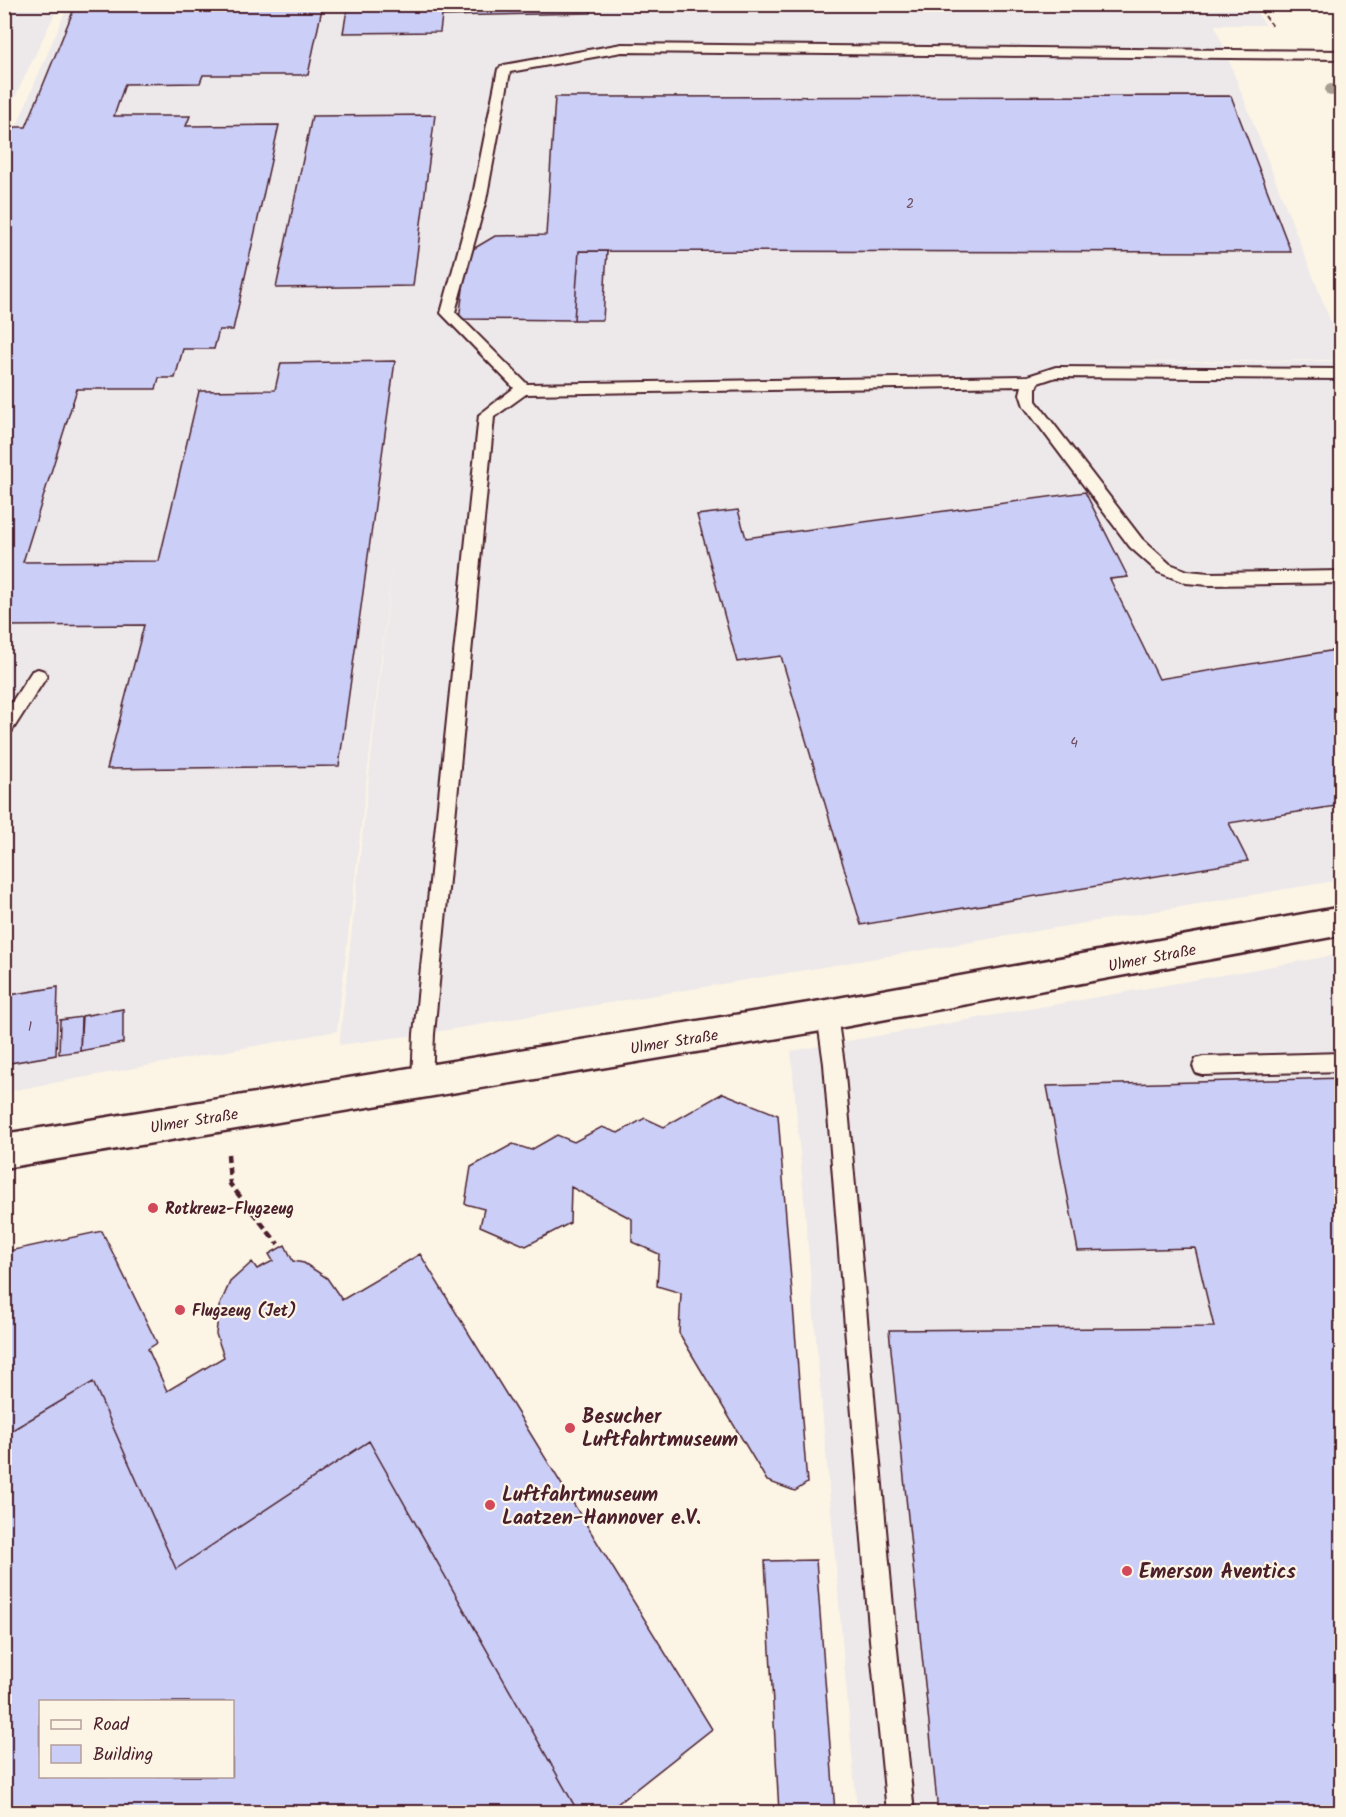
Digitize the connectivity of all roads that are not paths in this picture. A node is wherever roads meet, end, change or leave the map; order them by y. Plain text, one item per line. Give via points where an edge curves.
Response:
1 (1341, 54) edge
2 (1341, 374) edge
3 (1031, 381) junction
4 (523, 389) junction
5 (1341, 578) edge
6 (38, 676) dead end
7 (4, 729) edge
8 (1341, 921) edge
9 (827, 1015) junction
10 (1341, 1062) edge
11 (1203, 1066) dead end
12 (422, 1082) junction
13 (4, 1151) edge
14 (901, 1812) edge

1 - 4 lane via 622,48 504,69 479,201 447,313
2 - 3 lane via 1056,372
3 - 4 lane
3 - 5 lane via 1026,391 1029,402 1136,543 1164,568 1186,577 1209,579
4 - 12 lane via 487,415
6 - 7 lane
8 - 9 street, Ulmer Straße
9 - 12 street, Ulmer Straße
9 - 14 lane
10 - 11 lane
12 - 13 street, Ulmer Straße

